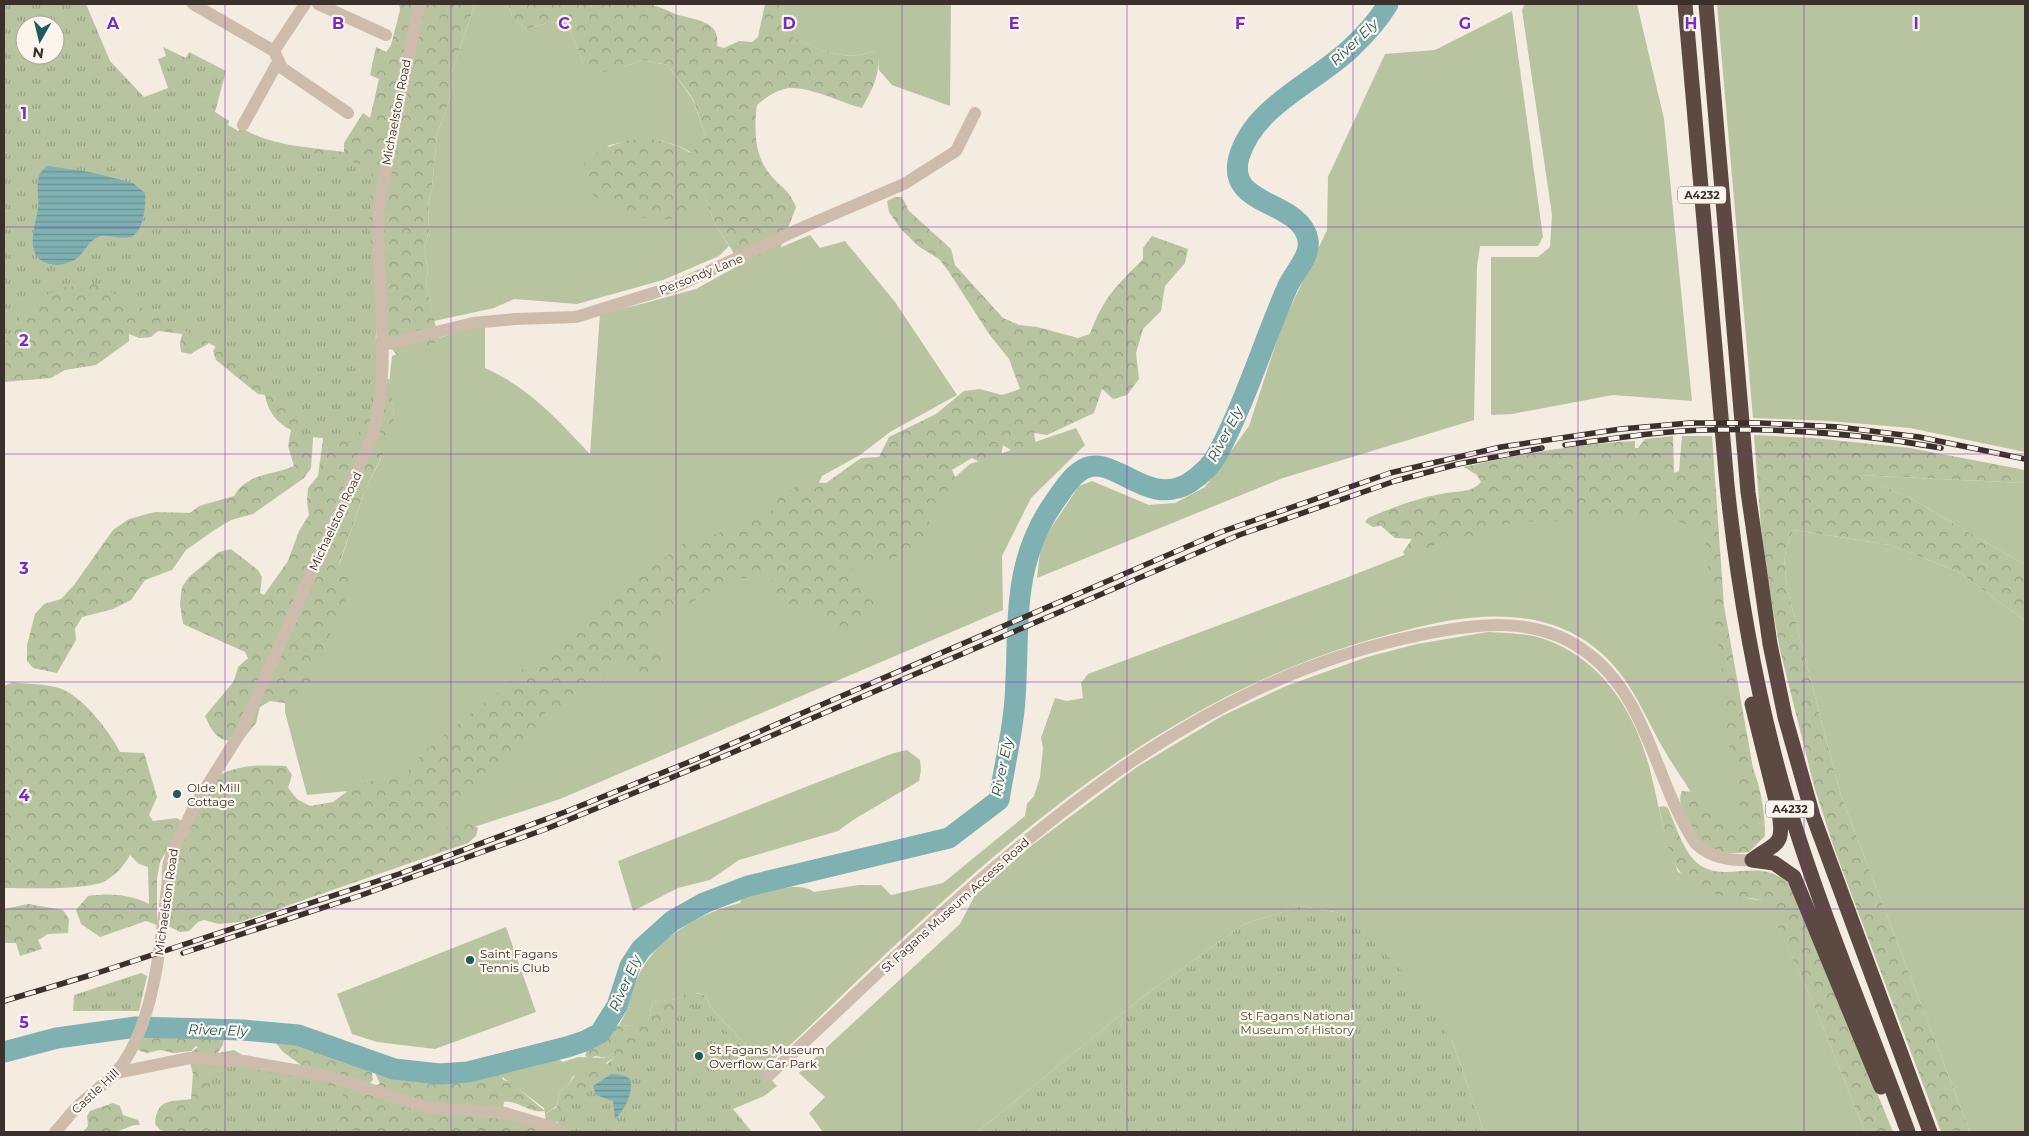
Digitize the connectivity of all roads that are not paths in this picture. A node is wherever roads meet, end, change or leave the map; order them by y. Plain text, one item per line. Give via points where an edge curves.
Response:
1 (192, 4) edge
2 (305, 4) edge
3 (318, 4) edge
4 (419, 4) edge
5 (1685, 4) edge
6 (1706, 4) edge
7 (386, 35) dead end
8 (276, 56) junction
9 (975, 113) dead end
10 (348, 114) dead end
11 (243, 125) dead end
12 (384, 345) junction
13 (1734, 547) junction
14 (1752, 860) junction
15 (132, 1048) joint
16 (116, 1073) junction
17 (768, 1076) dead end
18 (548, 1130) edge
19 (55, 1132) edge
20 (562, 1132) edge
21 (1900, 1132) edge
22 (1908, 1132) edge
23 (1930, 1132) edge

1 - 8 street
2 - 8 street
3 - 7 street
4 - 12 street, Michaelston Road via 379,206
5 - 13 highway, A4232
6 - 23 highway, A4232 via 1748,492 1770,644 1797,762 1836,882
8 - 10 street via 282,68
8 - 11 street
9 - 12 street, Persondy Lane via 956,151 904,184 679,285 576,317 473,324
12 - 15 street, Michaelston Road via 378,415 364,460 242,730 194,805 174,845 155,980
13 - 14 highway via 1746,677 1782,830 1776,845
13 - 22 highway, A4232 via 1752,660 1783,787 1809,867
14 - 17 street, St Fagans Museum Access Road via 1717,857 1695,843 1674,803 1632,704 1606,668 1580,647 1546,631 1500,624 1401,638 1327,661 1258,689 1194,722 1134,759 978,880
14 - 21 highway via 1782,866 1796,882
15 - 16 street, Castle Hill
16 - 18 street via 190,1058 244,1061 328,1076 429,1108 505,1113
16 - 19 street, Castle Hill via 80,1104
18 - 20 street via 552,1127

